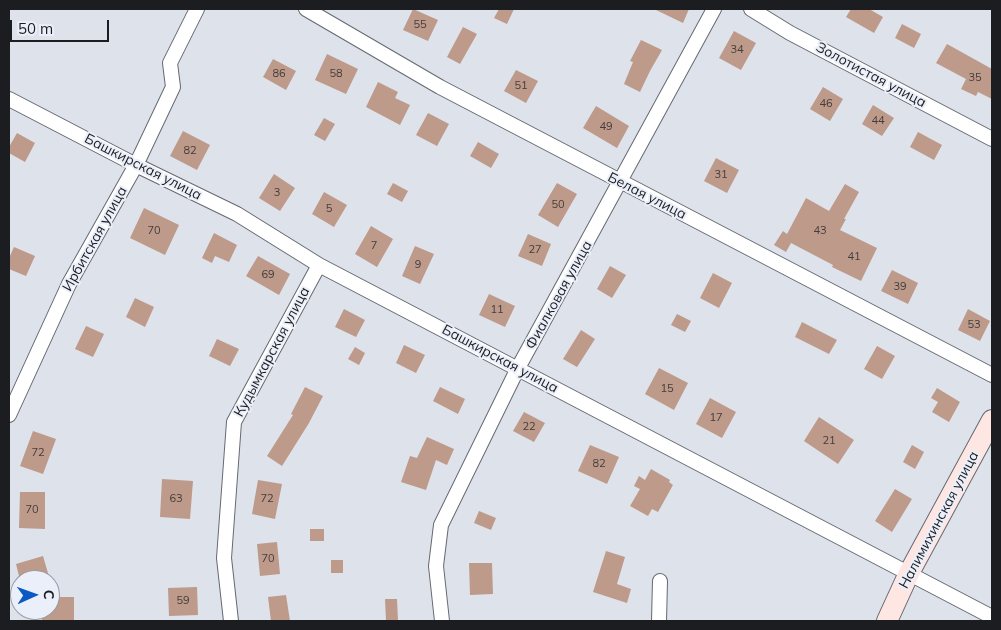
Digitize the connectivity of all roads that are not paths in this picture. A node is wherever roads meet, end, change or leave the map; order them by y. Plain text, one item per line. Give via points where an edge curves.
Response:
1 (196, 9) edge
2 (306, 9) edge
3 (714, 9) edge
4 (751, 9) edge
5 (9, 99) edge
6 (992, 139) edge
7 (136, 164) junction
8 (620, 182) junction
9 (320, 265) junction
10 (518, 368) junction
11 (992, 375) edge
12 (9, 415) edge
13 (992, 420) edge
14 (909, 573) junction
15 (660, 581) dead end
16 (992, 617) edge
17 (231, 621) edge
18 (442, 621) edge
19 (659, 621) edge
20 (887, 621) edge

1 - 7 street, Ирбитская улица via 170,63 173,87
2 - 8 street, Белая улица via 440,87
3 - 8 street, Фиалковая улица
4 - 6 street, Золотистая улица via 790,33
5 - 7 street, Башкирская улица
7 - 9 street, Башкирская улица via 237,214
7 - 12 street, Ирбитская улица via 69,284
8 - 10 street, Фиалковая улица
8 - 11 street, Белая улица
9 - 10 street, Башкирская улица
9 - 17 street, Кудымкарская улица via 234,422 224,558
10 - 14 street, Башкирская улица
10 - 18 street, Фиалковая улица via 441,524 436,566
13 - 14 street, Налимихинская улица
14 - 16 street, Башкирская улица
14 - 20 street, Налимихинская улица
15 - 19 street

